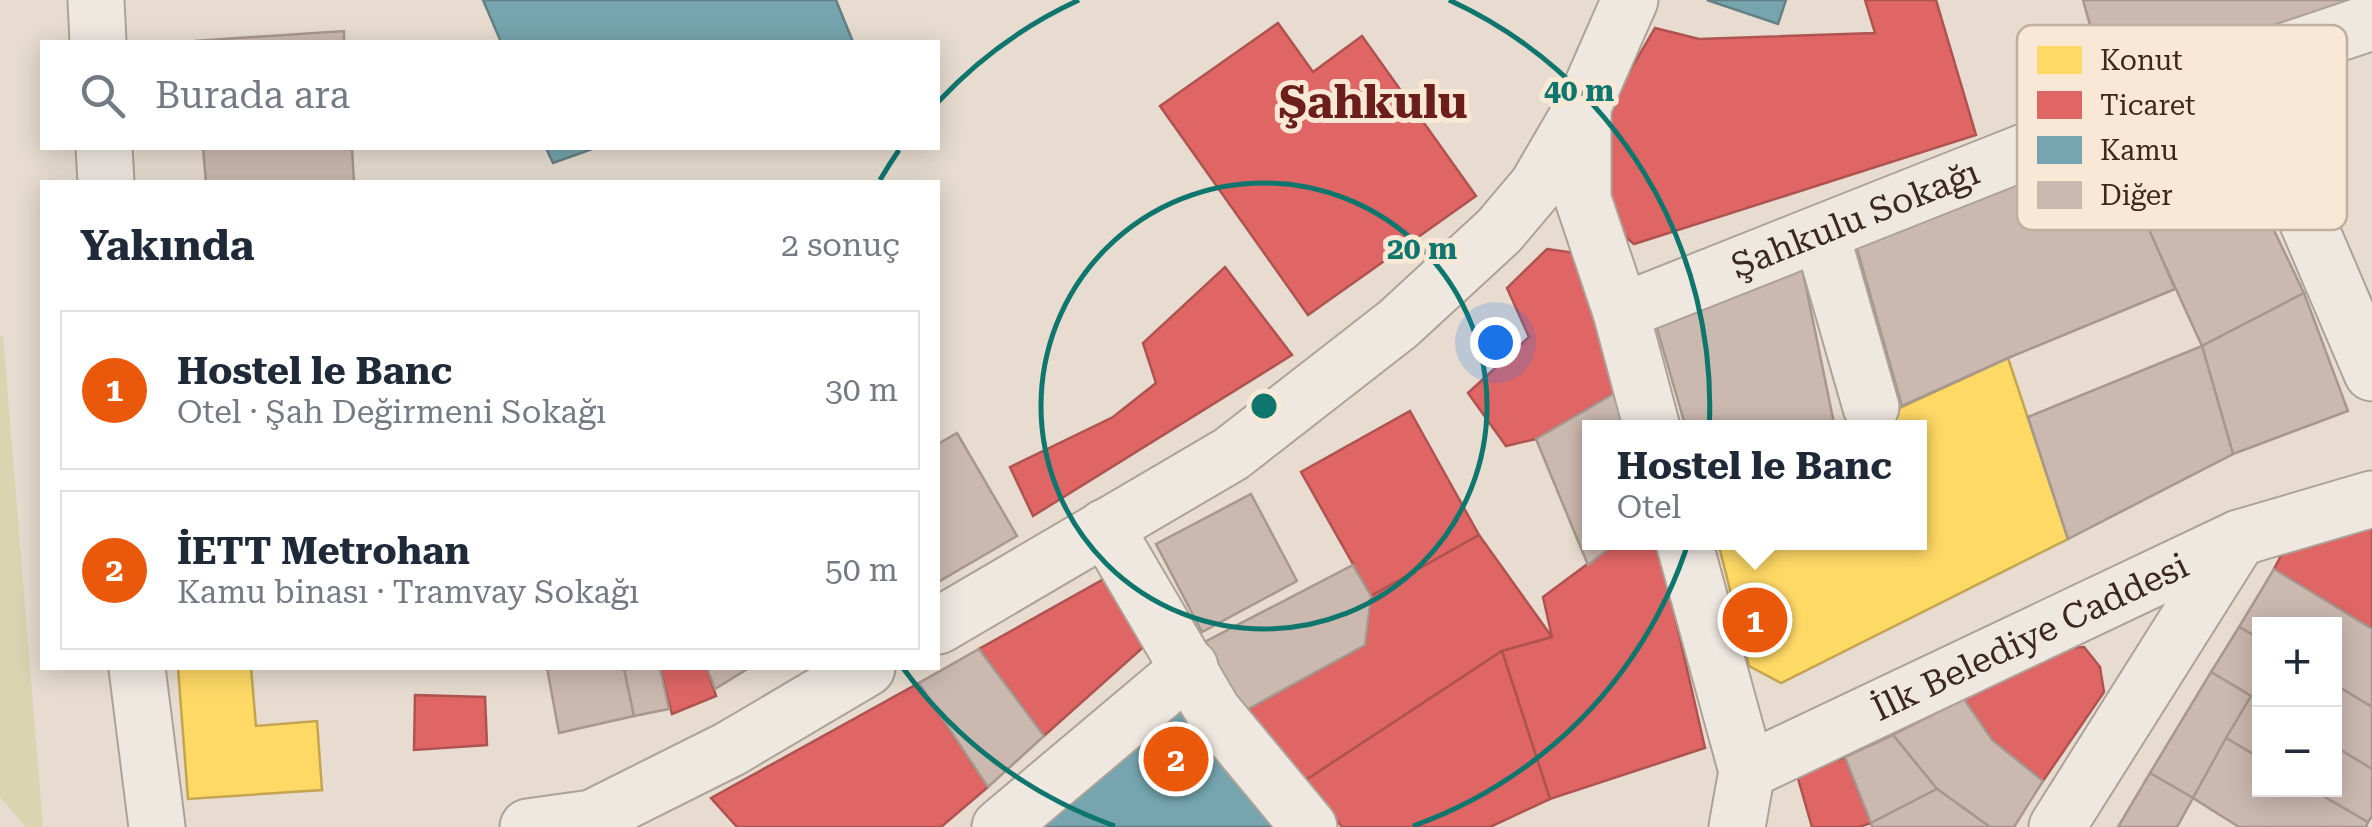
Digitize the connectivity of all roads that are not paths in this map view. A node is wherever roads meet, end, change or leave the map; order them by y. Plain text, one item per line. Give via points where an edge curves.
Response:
1 (96, 0) edge
2 (1630, 0) edge
3 (2372, 22) edge
4 (2347, 30) edge
5 (98, 40) edge
6 (1582, 107) junction
7 (104, 150) edge
8 (2017, 155) edge
9 (106, 180) edge
10 (2311, 230) edge
11 (1821, 233) junction
12 (1621, 312) junction
13 (2372, 373) edge
14 (1872, 408) dead end
15 (1650, 420) edge
16 (2372, 499) edge
17 (1105, 527) junction
18 (2239, 538) junction
19 (1686, 550) edge
20 (940, 625) edge
21 (1190, 668) junction
22 (136, 670) edge
23 (864, 670) edge
24 (1747, 771) junction
25 (605, 819) edge
26 (157, 827) edge
27 (528, 827) edge
28 (1000, 827) edge
29 (1309, 827) edge
30 (1738, 827) edge
31 (2057, 827) edge

1 - 5 street
2 - 6 street
3 - 4 street, Şahkulu Sokağı
6 - 12 street via 1583,198
6 - 17 street via 1537,186 1499,231 1398,324 1231,454
7 - 9 street
8 - 11 street, Şahkulu Sokağı
10 - 13 street
11 - 12 street, Şahkulu Sokağı
11 - 14 street
12 - 15 street
16 - 18 street, İlk Belediye Caddesi
17 - 20 street
17 - 21 street
18 - 24 street, İlk Belediye Caddesi
18 - 31 street
19 - 24 street
21 - 28 street
21 - 29 street via 1213,711
22 - 26 street
23 - 25 street
24 - 30 street
25 - 27 street

